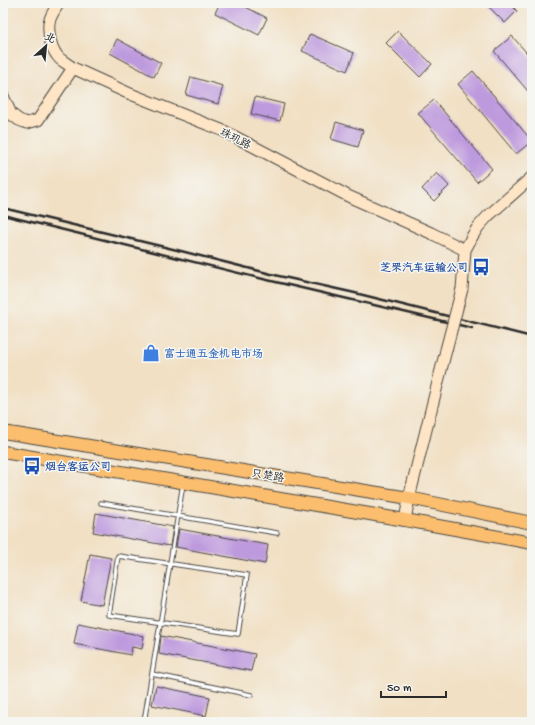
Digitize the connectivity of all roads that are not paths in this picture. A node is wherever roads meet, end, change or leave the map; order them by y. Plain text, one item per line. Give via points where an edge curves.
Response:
1 (58, 3) edge
2 (73, 68) junction
3 (3, 96) edge
4 (532, 177) edge
5 (465, 250) junction
6 (3, 432) edge
7 (3, 452) edge
8 (183, 483) junction
9 (409, 498) junction
10 (101, 503) dead end
11 (178, 517) junction
12 (405, 520) junction
13 (532, 523) edge
14 (277, 533) dead end
15 (532, 543) edge
16 (170, 563) junction
17 (160, 622) junction
18 (152, 674) junction
19 (251, 695) dead end
20 (144, 722) edge

1 - 2 street, 珠玑路 via 50,22 50,42 59,58
2 - 3 street via 38,120 26,123 19,120 11,114
2 - 5 street, 珠玑路 via 224,132 350,197
4 - 5 street via 486,219 472,235
5 - 9 street, bridge via 462,289
6 - 9 main road, 只楚路
7 - 8 main road, 只楚路
8 - 11 lane
8 - 12 main road, 只楚路
9 - 12 street
9 - 13 main road, 只楚路
10 - 11 lane
11 - 14 lane
11 - 16 lane
12 - 15 main road, 只楚路
16 - 17 lane
16 - 17 lane via 118,556 109,615
16 - 17 lane via 247,575 238,634
17 - 18 lane
18 - 19 lane
18 - 20 lane

